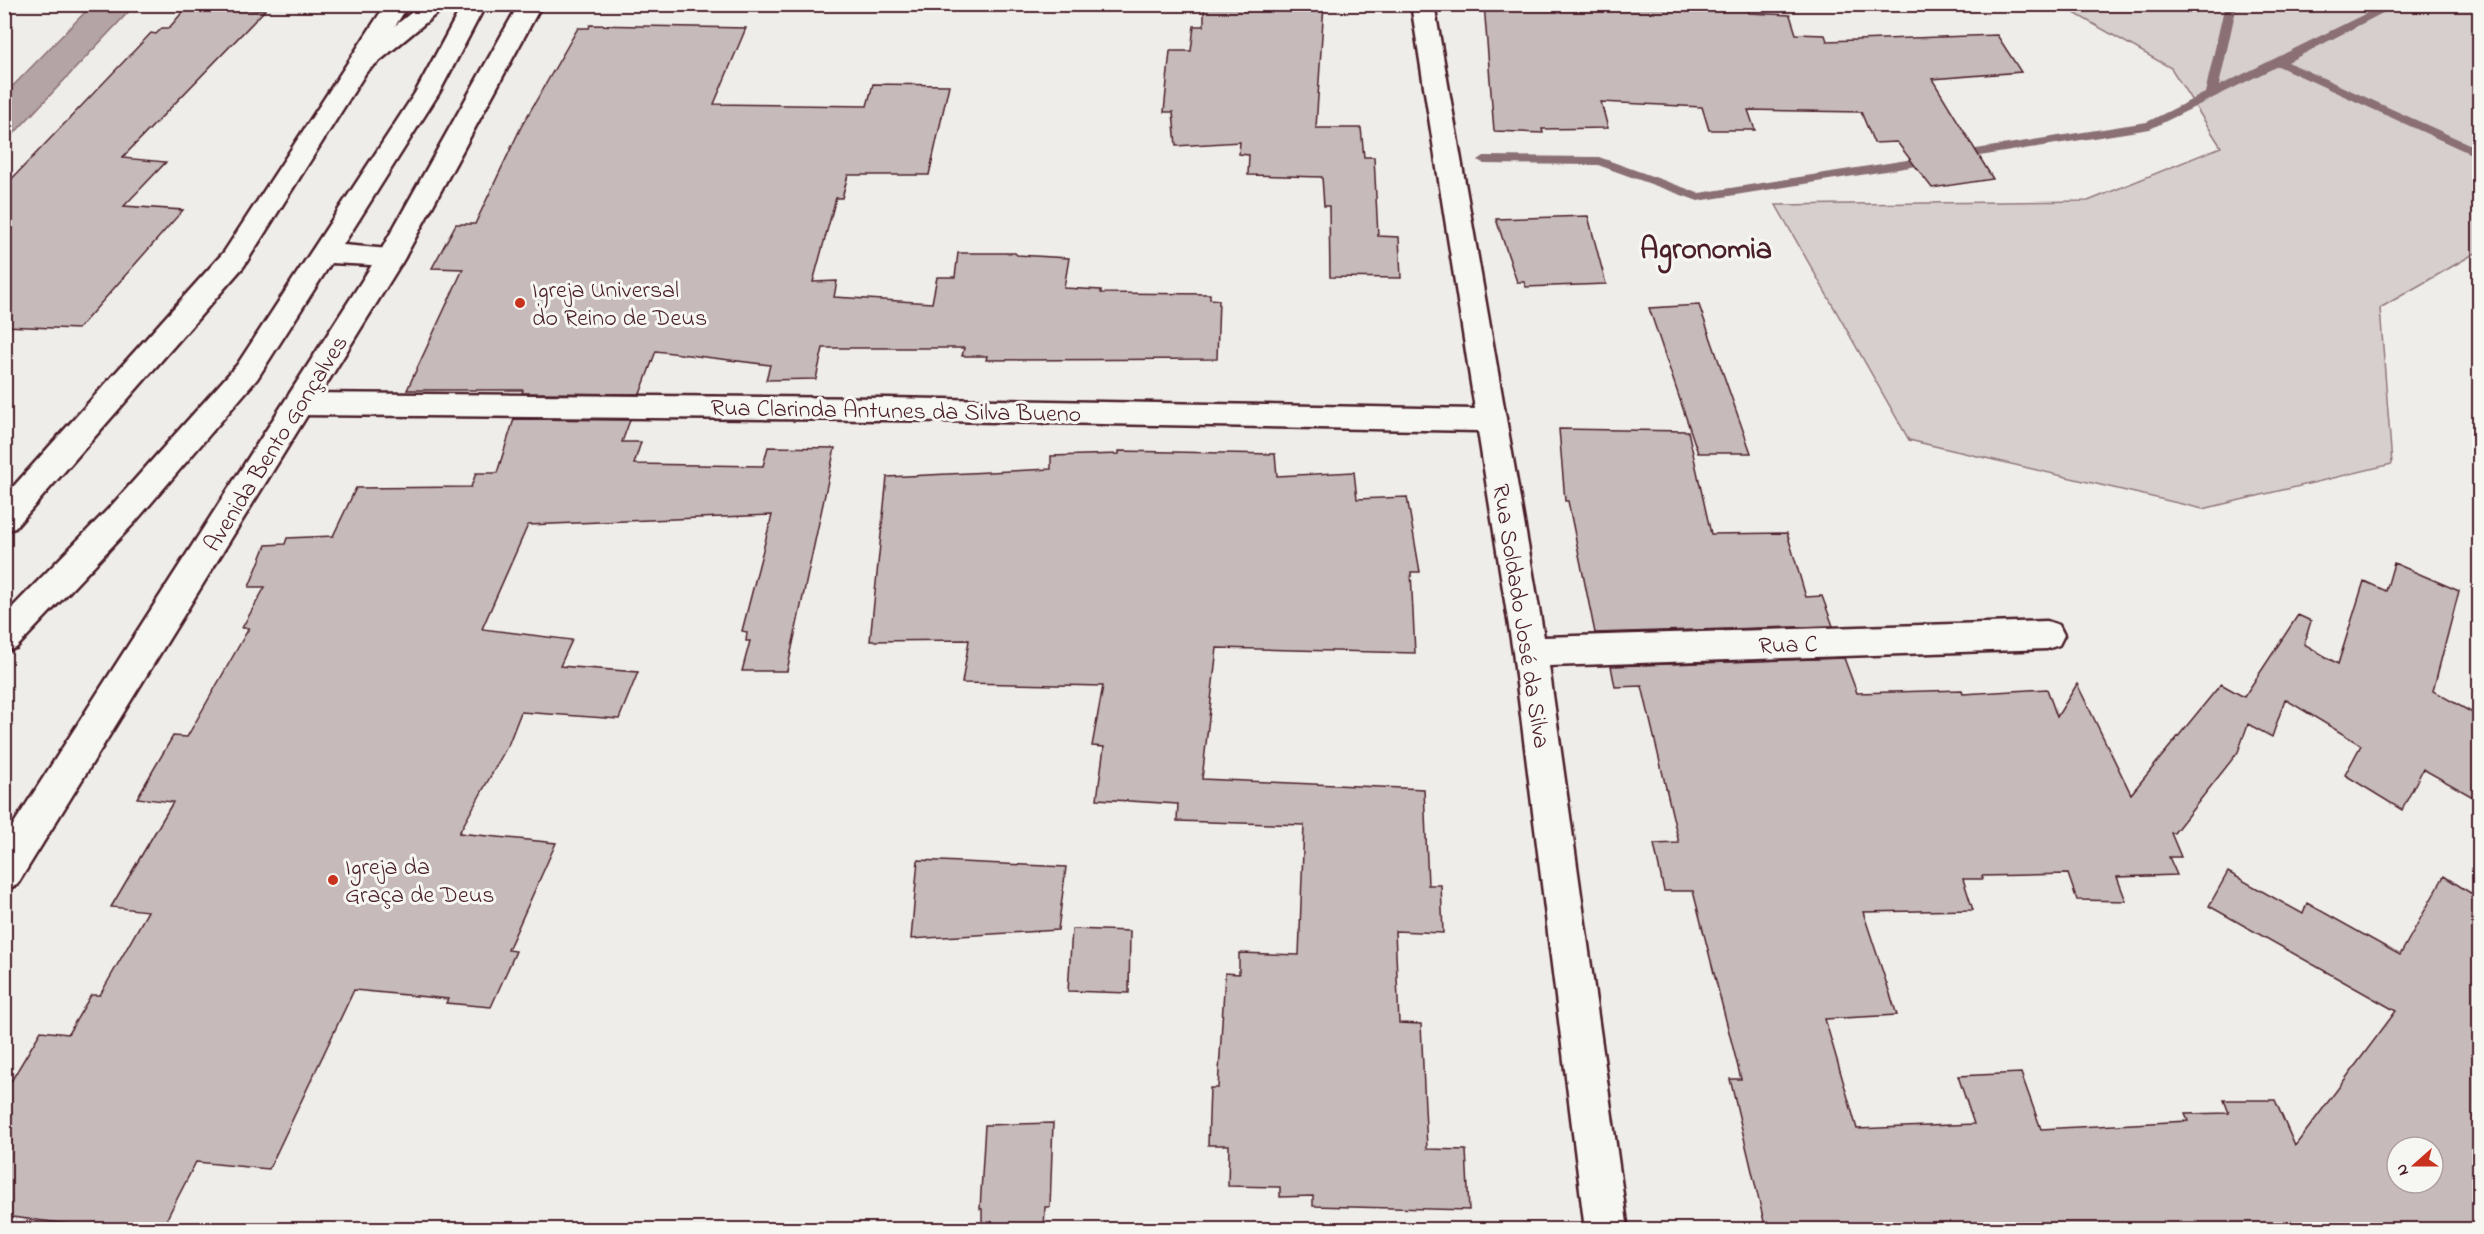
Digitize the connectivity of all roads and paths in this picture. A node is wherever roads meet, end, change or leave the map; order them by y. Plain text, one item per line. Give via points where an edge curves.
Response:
1 (398, 4) edge
2 (437, 4) edge
3 (476, 4) edge
4 (531, 4) edge
5 (1422, 4) edge
6 (358, 67) junction
7 (325, 253) junction
8 (391, 257) junction
9 (301, 404) junction
10 (1492, 420) junction
11 (4, 519) edge
12 (2047, 635) dead end
13 (4, 638) edge
14 (1530, 652) junction
15 (4, 873) edge
16 (1607, 1230) edge

1 - 6 street
2 - 6 street
3 - 7 street via 427,93
4 - 8 street, Avenida Bento Gonçalves
5 - 10 street, Rua Soldado José da Silva
6 - 11 street via 234,259
7 - 8 street
7 - 13 street via 247,372 124,513
8 - 9 street, Avenida Bento Gonçalves
9 - 10 street, Rua Clarinda Antunes da Silva Bueno via 898,409
9 - 15 street, Avenida Bento Gonçalves
10 - 14 street, Rua Soldado José da Silva
12 - 14 street, Rua C
14 - 16 street, Rua Soldado José da Silva

